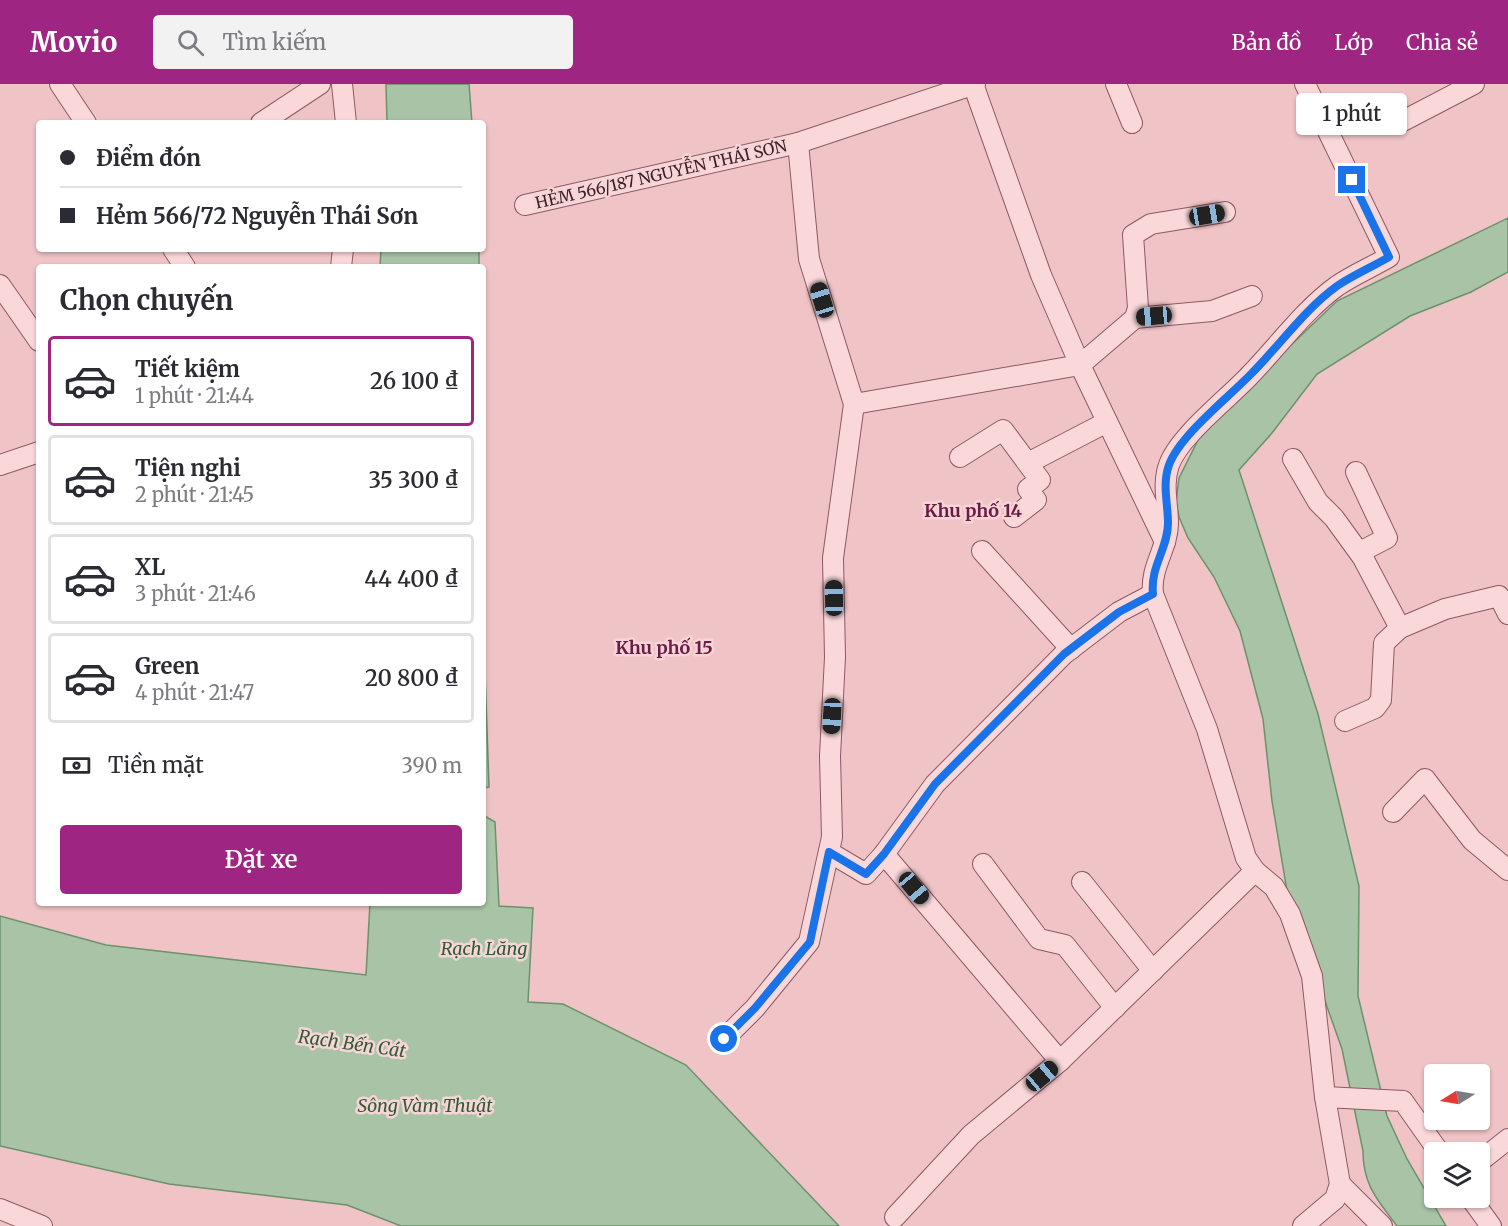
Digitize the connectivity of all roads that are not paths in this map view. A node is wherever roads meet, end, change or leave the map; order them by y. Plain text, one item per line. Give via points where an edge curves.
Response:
1 (60, 84) edge
2 (320, 84) edge
3 (342, 84) edge
4 (974, 84) edge
5 (1116, 84) edge
6 (1305, 84) edge
7 (1474, 84) edge
8 (84, 120) edge
9 (266, 120) edge
10 (346, 120) edge
11 (1401, 122) dead end
12 (1132, 123) dead end
13 (798, 143) junction
14 (525, 205) dead end
15 (1225, 212) dead end
16 (0, 285) edge
17 (1252, 296) dead end
18 (1135, 318) junction
19 (36, 337) edge
20 (1080, 365) junction
21 (854, 404) junction
22 (1107, 422) junction
23 (36, 453) edge
24 (960, 457) dead end
25 (1293, 459) dead end
26 (1028, 463) junction
27 (0, 465) edge
28 (1356, 472) dead end
29 (1014, 517) dead end
30 (1165, 542) junction
31 (982, 551) dead end
32 (1360, 552) junction
33 (1153, 594) junction
34 (1508, 614) edge
35 (1400, 628) junction
36 (1071, 649) junction
37 (1345, 721) dead end
38 (1393, 812) dead end
39 (829, 852) junction
40 (884, 854) junction
41 (983, 864) dead end
42 (1508, 870) edge
43 (1256, 872) junction
44 (1082, 882) dead end
45 (1153, 971) junction
46 (1115, 1008) junction
47 (724, 1039) dead end
48 (1060, 1061) junction
49 (1325, 1096) junction
50 (1508, 1139) edge
51 (1432, 1142) edge
52 (1490, 1153) edge
53 (1340, 1184) junction
54 (1478, 1208) edge
55 (0, 1209) edge
56 (895, 1217) dead end
57 (42, 1226) edge
58 (1303, 1226) edge
59 (1382, 1226) edge
60 (1491, 1226) edge

1 - 8 street
2 - 9 street
3 - 10 street
4 - 13 street, HẺM 566/187 NGUYỄN THÁI SƠN
4 - 20 street via 1041,275
5 - 12 street
6 - 30 street via 1389,257 1338,286 1312,307 1180,444 1165,482
7 - 11 street
13 - 14 street, HẺM 566/187 NGUYỄN THÁI SƠN
13 - 21 street, HẺM 566/187 NGUYỄN THÁI SƠN via 809,259
15 - 18 street via 1151,224 1133,235 1138,308
16 - 19 street
17 - 18 street via 1212,311
18 - 20 street
20 - 21 street
20 - 22 street
21 - 39 street, HẺM 566/187 NGUYỄN THÁI SƠN via 833,558 835,657
22 - 26 street
22 - 30 street
23 - 27 street
24 - 26 street via 1003,430
25 - 32 street via 1318,502
26 - 29 street via 1040,480 1028,489 1036,500
28 - 32 street via 1387,538
30 - 33 street via 1155,564
31 - 36 street
32 - 35 street
33 - 36 street via 1119,612
33 - 43 street via 1207,729 1246,858
34 - 35 street via 1499,596 1445,609
35 - 37 street via 1384,642 1381,700 1376,708
36 - 40 street via 935,784
38 - 42 street via 1425,779 1472,840
39 - 40 street via 866,874
39 - 47 street, HẺM 566/187 NGUYỄN THÁI SƠN via 810,942
40 - 48 street
41 - 46 street via 1039,939 1065,945
43 - 45 street
43 - 49 street via 1274,887 1290,914 1312,976
44 - 45 street
45 - 46 street
46 - 48 street
48 - 56 street via 971,1135
49 - 51 street via 1403,1101
49 - 53 street
50 - 52 street
53 - 58 street via 1335,1199
53 - 59 street
54 - 60 street
55 - 57 street

